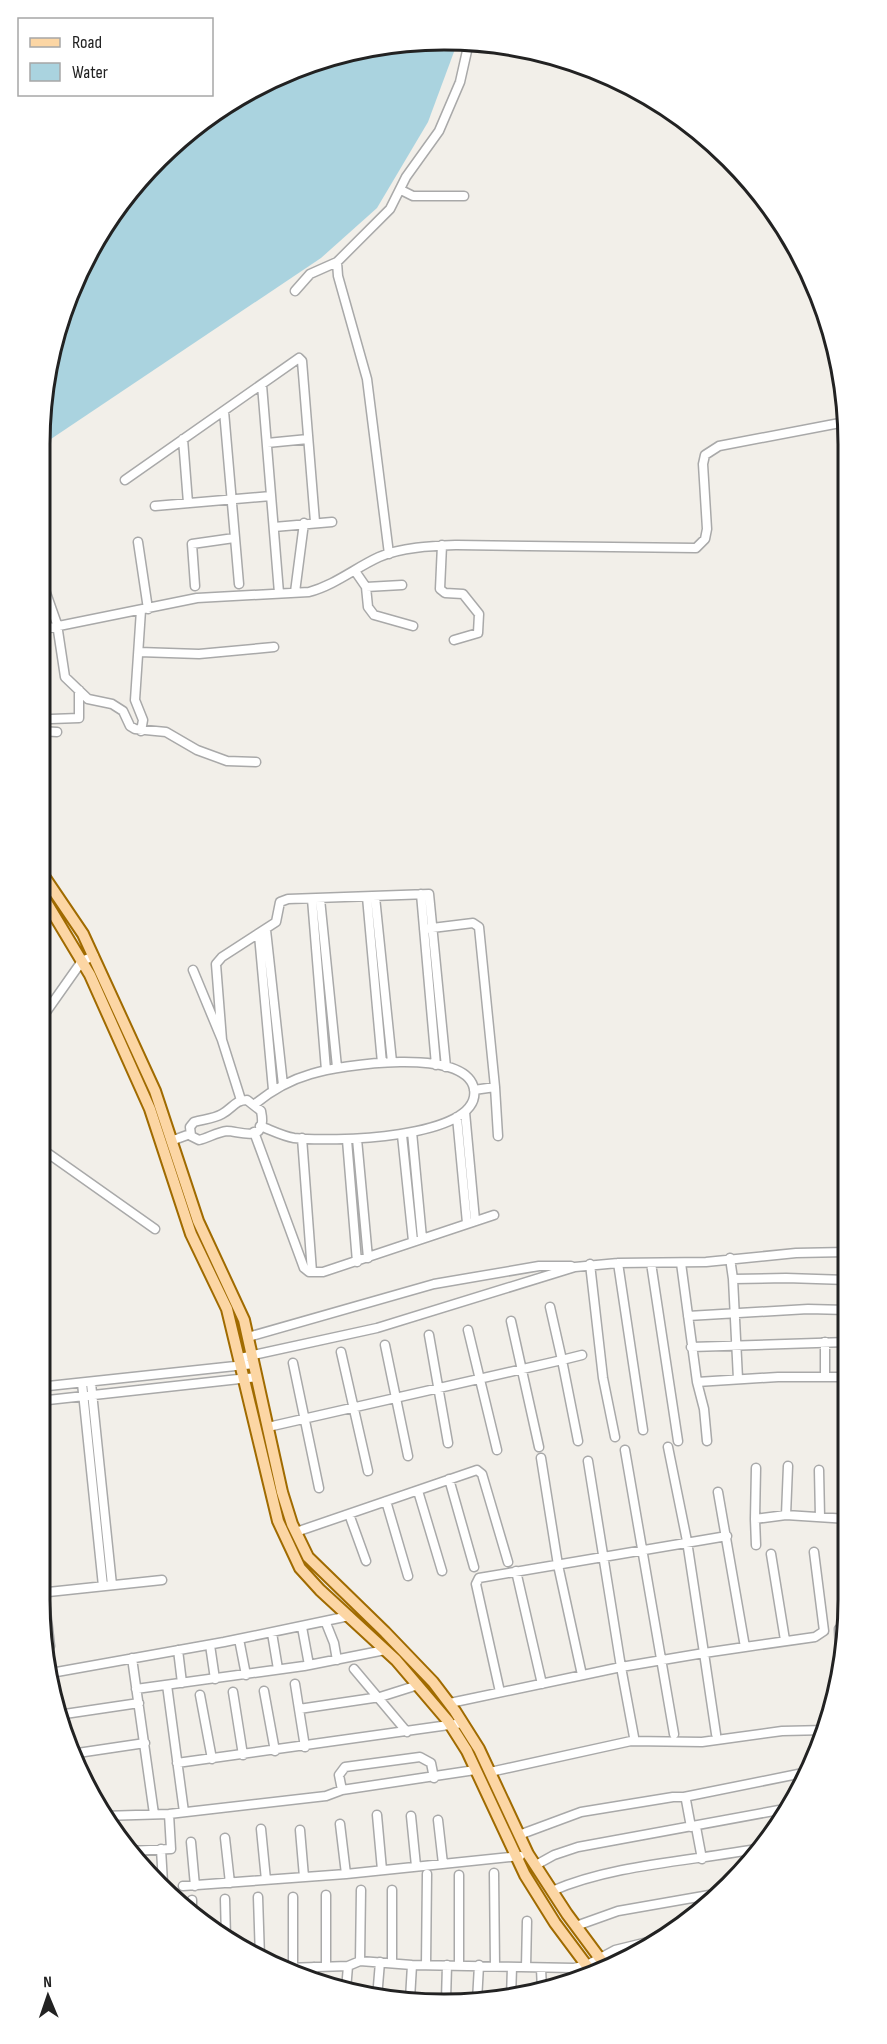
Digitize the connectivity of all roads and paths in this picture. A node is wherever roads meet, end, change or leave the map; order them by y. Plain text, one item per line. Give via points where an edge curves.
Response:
1 (467, 50) edge
2 (401, 190) junction
3 (464, 195) dead end
4 (337, 262) junction
5 (295, 291) dead end
6 (262, 385) junction
7 (224, 411) junction
8 (837, 423) edge
9 (183, 439) junction
10 (308, 439) junction
11 (267, 443) junction
12 (125, 480) dead end
13 (271, 496) junction
14 (231, 500) junction
15 (188, 503) junction
16 (155, 506) dead end
17 (315, 522) junction
18 (332, 522) dead end
19 (304, 523) junction
20 (274, 527) junction
21 (234, 538) junction
22 (138, 542) dead end
23 (442, 545) junction
24 (389, 554) junction
25 (355, 571) junction
26 (239, 584) dead end
27 (402, 585) dead end
28 (195, 586) dead end
29 (366, 587) junction
30 (295, 592) junction
31 (279, 593) junction
32 (50, 604) edge
33 (145, 609) junction
34 (57, 624) junction
35 (50, 626) edge
36 (413, 626) dead end
37 (454, 640) dead end
38 (274, 647) dead end
39 (139, 652) junction
40 (79, 690) junction
41 (136, 705) junction
42 (123, 711) junction
43 (51, 719) dead end
44 (141, 731) junction
45 (50, 732) edge
46 (57, 732) dead end
47 (256, 762) dead end
48 (50, 885) edge
49 (371, 897) junction
50 (316, 899) junction
51 (50, 908) edge
52 (428, 928) junction
53 (263, 932) junction
54 (94, 956) junction
55 (82, 961) junction
56 (193, 970) dead end
57 (50, 1006) edge
58 (222, 1040) junction
59 (392, 1062) junction
60 (382, 1063) junction
61 (441, 1066) junction
62 (337, 1067) junction
63 (326, 1070) junction
64 (283, 1085) junction
65 (495, 1087) junction
66 (273, 1090) junction
67 (474, 1090) junction
68 (241, 1100) junction
69 (255, 1104) junction
70 (461, 1115) junction
71 (257, 1129) junction
72 (407, 1133) junction
73 (190, 1134) junction
74 (498, 1136) dead end
75 (302, 1138) junction
76 (357, 1139) junction
77 (347, 1140) junction
78 (171, 1141) junction
79 (50, 1155) edge
80 (494, 1215) dead end
81 (471, 1222) junction
82 (155, 1229) dead end
83 (422, 1238) junction
84 (412, 1241) junction
85 (838, 1252) edge
86 (368, 1258) junction
87 (730, 1258) junction
88 (357, 1262) junction
89 (618, 1263) junction
90 (651, 1263) junction
91 (681, 1263) junction
92 (590, 1264) junction
93 (575, 1267) junction
94 (312, 1272) junction
95 (733, 1279) junction
96 (838, 1280) edge
97 (550, 1307) dead end
98 (838, 1310) edge
99 (735, 1314) junction
100 (688, 1316) junction
101 (512, 1321) dead end
102 (468, 1329) dead end
103 (429, 1335) dead end
104 (248, 1337) junction
105 (825, 1342) junction
106 (838, 1342) edge
107 (385, 1345) dead end
108 (737, 1346) junction
109 (691, 1347) junction
110 (341, 1352) dead end
111 (582, 1355) dead end
112 (253, 1360) junction
113 (562, 1360) junction
114 (241, 1362) junction
115 (293, 1363) dead end
116 (522, 1370) junction
117 (257, 1377) junction
118 (825, 1377) junction
119 (838, 1377) edge
120 (244, 1379) junction
121 (480, 1379) junction
122 (738, 1379) junction
123 (696, 1382) junction
124 (86, 1383) junction
125 (50, 1386) edge
126 (438, 1389) junction
127 (88, 1396) junction
128 (396, 1399) junction
129 (50, 1400) edge
130 (354, 1409) junction
131 (305, 1420) junction
132 (268, 1427) junction
133 (643, 1430) dead end
134 (615, 1437) dead end
135 (578, 1441) dead end
136 (678, 1441) dead end
137 (707, 1441) dead end
138 (448, 1443) dead end
139 (668, 1446) dead end
140 (539, 1447) dead end
141 (497, 1450) dead end
142 (625, 1450) dead end
143 (408, 1456) dead end
144 (541, 1458) dead end
145 (588, 1461) dead end
146 (788, 1466) dead end
147 (756, 1468) dead end
148 (819, 1470) dead end
149 (368, 1471) dead end
150 (449, 1479) junction
151 (319, 1488) dead end
152 (418, 1491) junction
153 (718, 1492) dead end
154 (386, 1501) junction
155 (349, 1514) junction
156 (786, 1515) junction
157 (820, 1516) junction
158 (838, 1518) edge
159 (755, 1520) junction
160 (296, 1532) junction
161 (727, 1536) junction
162 (687, 1541) junction
163 (756, 1545) dead end
164 (643, 1549) junction
165 (814, 1552) dead end
166 (771, 1554) dead end
167 (603, 1556) junction
168 (366, 1561) dead end
169 (508, 1562) dead end
170 (558, 1565) junction
171 (474, 1567) dead end
172 (442, 1571) dead end
173 (516, 1571) junction
174 (408, 1576) dead end
175 (162, 1580) dead end
176 (112, 1585) junction
177 (103, 1586) junction
178 (50, 1592) edge
179 (349, 1616) junction
180 (326, 1623) junction
181 (302, 1627) junction
182 (272, 1633) junction
183 (239, 1639) junction
184 (786, 1640) junction
185 (210, 1645) junction
186 (745, 1647) junction
187 (178, 1650) junction
188 (385, 1650) junction
189 (704, 1653) junction
190 (132, 1658) junction
191 (662, 1659) junction
192 (337, 1660) junction
193 (309, 1665) junction
194 (621, 1667) junction
195 (278, 1669) junction
196 (354, 1669) dead end
197 (56, 1672) edge
198 (246, 1675) junction
199 (582, 1675) junction
200 (215, 1679) junction
201 (182, 1683) junction
202 (295, 1684) dead end
203 (542, 1684) junction
204 (167, 1685) junction
205 (418, 1685) junction
206 (136, 1689) junction
207 (264, 1691) dead end
208 (233, 1692) dead end
209 (500, 1692) junction
210 (201, 1695) dead end
211 (380, 1696) junction
212 (139, 1702) junction
213 (450, 1703) junction
214 (299, 1709) junction
215 (66, 1714) edge
216 (463, 1723) junction
217 (451, 1725) junction
218 (816, 1730) edge
219 (407, 1732) junction
220 (674, 1734) dead end
221 (716, 1734) dead end
222 (633, 1737) dead end
223 (145, 1743) junction
224 (305, 1746) junction
225 (275, 1751) junction
226 (80, 1753) edge
227 (243, 1755) junction
228 (212, 1759) junction
229 (177, 1763) junction
230 (475, 1770) junction
231 (490, 1772) junction
232 (797, 1774) edge
233 (434, 1778) junction
234 (342, 1790) junction
235 (684, 1797) junction
236 (777, 1811) edge
237 (184, 1812) junction
238 (154, 1814) junction
239 (169, 1814) junction
240 (377, 1815) dead end
241 (114, 1816) edge
242 (411, 1816) dead end
243 (438, 1820) dead end
244 (340, 1824) dead end
245 (694, 1827) junction
246 (261, 1829) dead end
247 (300, 1830) dead end
248 (519, 1835) junction
249 (225, 1838) dead end
250 (191, 1842) dead end
251 (161, 1849) junction
252 (748, 1850) edge
253 (140, 1851) edge
254 (528, 1854) junction
255 (516, 1857) junction
256 (702, 1859) junction
257 (443, 1864) junction
258 (536, 1865) junction
259 (416, 1866) junction
260 (382, 1870) junction
261 (346, 1874) junction
262 (427, 1874) dead end
263 (494, 1874) dead end
264 (459, 1875) dead end
265 (163, 1876) edge
266 (304, 1877) junction
267 (266, 1880) junction
268 (230, 1883) junction
269 (195, 1886) junction
270 (183, 1887) dead end
271 (361, 1890) dead end
272 (392, 1890) dead end
273 (552, 1891) junction
274 (327, 1895) dead end
275 (704, 1896) edge
276 (258, 1897) dead end
277 (293, 1897) dead end
278 (225, 1899) dead end
279 (192, 1900) dead end
280 (192, 1903) edge
281 (526, 1921) dead end
282 (576, 1926) junction
283 (226, 1929) edge
284 (634, 1945) edge
285 (260, 1949) edge
286 (600, 1958) junction
287 (360, 1961) junction
288 (602, 1961) edge
289 (380, 1962) junction
290 (289, 1963) edge
291 (392, 1963) junction
292 (459, 1964) junction
293 (412, 1965) junction
294 (426, 1965) junction
295 (447, 1965) junction
296 (479, 1965) junction
297 (587, 1965) junction
298 (326, 1966) junction
299 (348, 1966) junction
300 (495, 1966) junction
301 (298, 1967) edge
302 (314, 1967) junction
303 (512, 1967) junction
304 (526, 1967) junction
305 (541, 1968) junction
306 (574, 1968) junction
307 (574, 1972) edge
308 (313, 1973) edge
309 (346, 1982) edge
310 (542, 1982) edge
311 (511, 1988) edge
312 (378, 1989) edge
313 (410, 1993) edge
314 (477, 1993) edge
315 (446, 1994) edge

1 - 2 street via 452,105
2 - 3 street via 413,196
2 - 4 street via 390,208
4 - 5 street via 310,274
4 - 24 street via 367,379
6 - 7 street
6 - 10 street via 301,359
6 - 11 street
7 - 9 street
7 - 14 street
8 - 23 street via 719,446 705,455 707,529 705,540 696,548
9 - 12 street
9 - 15 street
10 - 11 street
10 - 17 street
11 - 13 street
13 - 14 street
13 - 20 street
14 - 15 street
14 - 21 street
15 - 16 street
17 - 18 street
17 - 19 street
19 - 20 street
19 - 30 street
20 - 31 street
21 - 26 street
21 - 28 street via 192,544
22 - 33 street
23 - 24 street
23 - 37 street via 440,589 463,594 479,614 477,633
24 - 25 street
25 - 29 street
25 - 30 street via 325,588
27 - 29 street
29 - 36 street via 368,607 374,615
30 - 31 street
31 - 33 street via 197,598
32 - 34 street
33 - 34 street
33 - 39 street
34 - 35 street
34 - 40 street via 65,677
38 - 39 street via 199,654
39 - 41 street
40 - 42 street via 88,699
40 - 43 street via 79,718
41 - 42 street
41 - 44 street via 143,720
42 - 44 street via 130,726
44 - 47 street via 166,732 227,761
45 - 46 street
48 - 54 main road
49 - 50 street
49 - 52 street via 425,894
49 - 59 street
49 - 60 street
50 - 53 street via 280,902 276,922
50 - 62 street
50 - 63 street
51 - 55 main road
52 - 61 street
52 - 65 street via 473,923 479,927
53 - 58 street via 216,964
53 - 64 street
53 - 66 street
54 - 55 street
54 - 78 main road via 150,1078
55 - 57 street
55 - 114 main road via 150,1109 191,1234 227,1309
56 - 58 street
58 - 68 street
59 - 60 street
59 - 61 street
60 - 62 street
61 - 67 street via 467,1077
62 - 63 street
63 - 64 street
64 - 66 street
65 - 67 street
65 - 74 street
66 - 69 street
67 - 70 street via 473,1101
68 - 69 street
68 - 73 street via 224,1113 194,1122
69 - 71 street via 261,1111
70 - 72 street
70 - 81 street
71 - 73 street via 243,1136 225,1131 200,1140
71 - 75 street
71 - 94 street via 304,1268
72 - 76 street
72 - 83 street
72 - 84 street
73 - 78 street
75 - 77 street
75 - 94 street
76 - 77 street
76 - 86 street
77 - 88 street
78 - 104 main road via 198,1221 244,1320
79 - 82 street
80 - 81 street
81 - 83 street
83 - 84 street
84 - 86 street
85 - 87 street
86 - 88 street
87 - 91 street
87 - 95 street
88 - 94 street
89 - 90 street
89 - 92 street
89 - 133 street
90 - 91 street
90 - 136 street
91 - 100 street
92 - 93 street
92 - 134 street via 603,1378
93 - 104 street via 539,1266 434,1284
93 - 112 street via 377,1328
95 - 96 street
95 - 99 street
97 - 113 street
98 - 99 street
99 - 100 street
99 - 108 street
100 - 109 street
101 - 116 street
102 - 121 street
103 - 126 street
104 - 112 main road
105 - 106 street
105 - 108 street
105 - 118 street
107 - 128 street
108 - 109 street
108 - 122 street
109 - 123 street
110 - 130 street
111 - 113 street
112 - 114 street
112 - 117 main road
113 - 116 street
113 - 135 street
114 - 120 main road
114 - 124 street
115 - 131 street
116 - 121 street
116 - 140 street
117 - 120 street
117 - 132 main road
118 - 119 street
118 - 122 street
120 - 127 street
120 - 179 main road via 278,1521 287,1543 300,1568
121 - 126 street
121 - 141 street
122 - 123 street
123 - 137 street
124 - 125 street
124 - 127 street
126 - 128 street
126 - 138 street
127 - 129 street
127 - 176 street
127 - 177 street
128 - 130 street
128 - 143 street
130 - 131 street
130 - 149 street
131 - 132 street
131 - 151 street
132 - 160 main road via 282,1492
139 - 162 street
142 - 164 street
144 - 170 street
145 - 167 street
146 - 156 street
147 - 159 street
148 - 157 street
150 - 152 street
150 - 169 street via 480,1471
150 - 171 street
152 - 154 street
152 - 172 street
153 - 161 street
154 - 155 street
154 - 174 street
155 - 160 street
155 - 168 street
156 - 157 street
156 - 159 street
157 - 158 street
159 - 163 street
160 - 213 main road via 308,1557
161 - 162 street
161 - 186 street
162 - 164 street
162 - 189 street
164 - 167 street
164 - 191 street
165 - 184 street via 824,1631 815,1637
166 - 184 street
167 - 170 street
167 - 194 street
170 - 173 street
170 - 199 street
173 - 203 street
173 - 209 street via 479,1578 476,1582
175 - 176 street
176 - 177 street
177 - 178 street
179 - 180 street
179 - 188 main road
180 - 181 street
180 - 192 street
181 - 182 street
181 - 193 street
182 - 183 street
182 - 195 street
183 - 185 street
183 - 198 street
184 - 186 street
185 - 187 street
185 - 200 street
186 - 189 street
187 - 190 street
187 - 201 street
188 - 192 street
188 - 205 main road
189 - 191 street
189 - 221 street
190 - 197 street
190 - 206 street
191 - 194 street
191 - 220 street
192 - 193 street
193 - 195 street
194 - 199 street
194 - 222 street
195 - 198 street
196 - 211 street
198 - 200 street
199 - 203 street
200 - 201 street
201 - 204 street
202 - 214 street
203 - 209 street
204 - 206 street
204 - 229 street
205 - 211 street
205 - 217 main road
206 - 212 street
207 - 225 street
208 - 227 street
209 - 213 street
210 - 228 street
211 - 214 street
211 - 219 street
212 - 215 street
212 - 223 street
213 - 216 main road
214 - 224 street
216 - 217 street
216 - 231 main road
217 - 219 street
217 - 230 main road
218 - 231 street via 702,1742 631,1741
219 - 224 street
223 - 226 street
223 - 238 street
224 - 225 street
225 - 227 street
227 - 228 street
228 - 229 street
229 - 237 street
230 - 233 street
230 - 255 main road
231 - 248 main road
232 - 235 street
233 - 234 street
233 - 234 street via 431,1764 420,1757 345,1767 339,1774
234 - 237 street via 326,1796
235 - 245 street
235 - 248 street via 581,1812
236 - 245 street
237 - 239 street
238 - 239 street
238 - 241 street
239 - 251 street via 171,1849
240 - 260 street
242 - 259 street
243 - 257 street
244 - 261 street
245 - 256 street
245 - 258 street via 578,1847
246 - 267 street
247 - 266 street
248 - 254 main road
249 - 268 street
250 - 269 street
251 - 253 street
251 - 265 street
252 - 256 street
254 - 255 street
254 - 258 main road
255 - 257 street
255 - 297 main road
256 - 273 street via 620,1872
257 - 259 street
258 - 273 main road
259 - 260 street
260 - 261 street
261 - 266 street
262 - 294 street
263 - 300 street
264 - 292 street
266 - 267 street
267 - 268 street
268 - 269 street
269 - 270 street
271 - 287 street
272 - 291 street
273 - 282 main road
274 - 298 street
275 - 282 street via 612,1912
276 - 285 street
277 - 290 street
278 - 283 street
279 - 280 street
281 - 304 street
282 - 286 main road
284 - 286 street
286 - 288 main road
286 - 297 street
287 - 289 street
287 - 299 street
289 - 291 street
289 - 312 street
291 - 293 street
292 - 295 street
292 - 296 street
293 - 294 street
293 - 313 street
294 - 295 street
295 - 315 street
296 - 300 street
296 - 314 street
297 - 306 street
298 - 299 street
298 - 302 street
299 - 309 street
300 - 303 street
301 - 302 street
302 - 308 street
303 - 304 street
303 - 311 street
304 - 305 street
305 - 306 street
305 - 310 street
306 - 307 street

